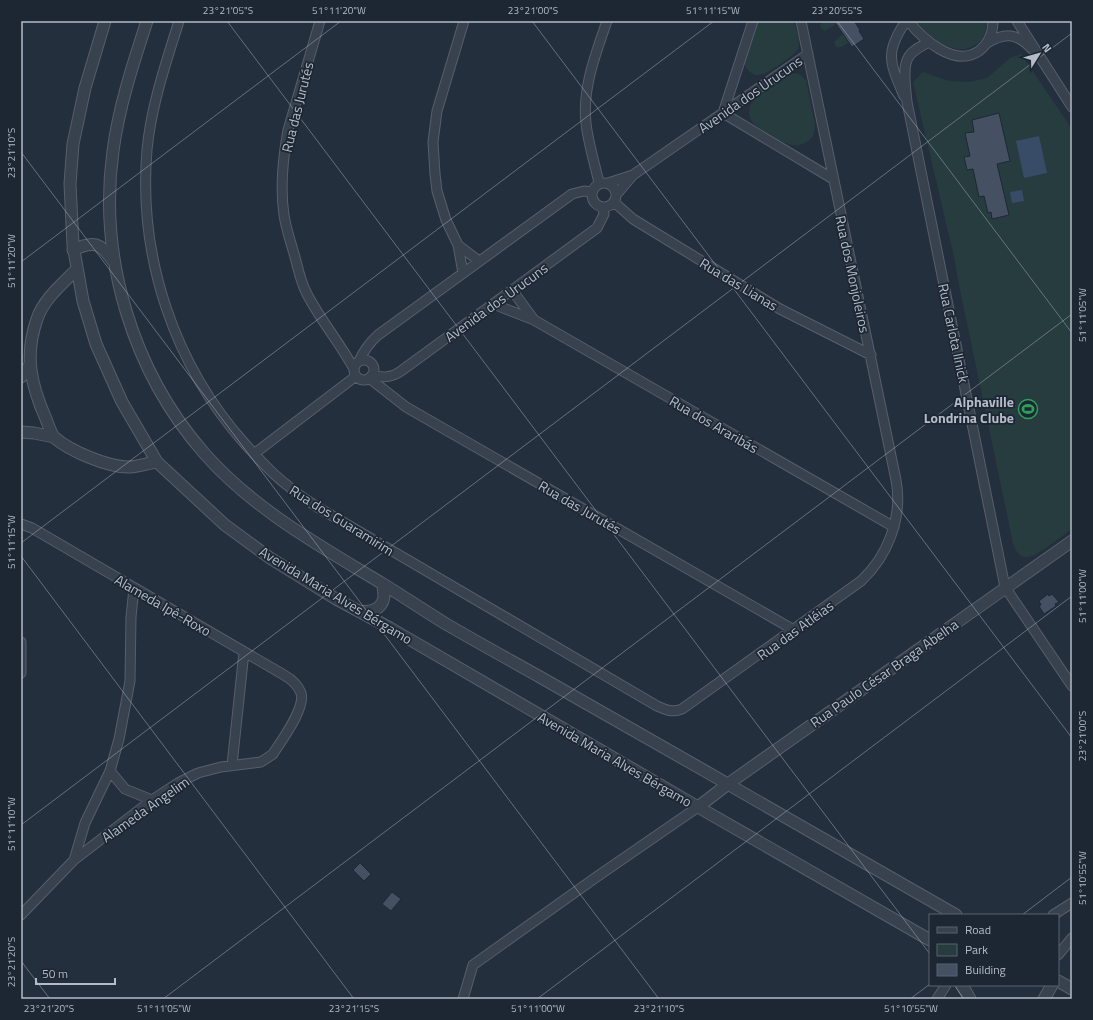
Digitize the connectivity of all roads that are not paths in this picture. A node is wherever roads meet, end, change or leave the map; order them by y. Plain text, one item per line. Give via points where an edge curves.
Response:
1 (105, 21) edge
2 (147, 21) edge
3 (179, 21) edge
4 (320, 21) edge
5 (464, 21) edge
6 (607, 21) edge
7 (752, 21) edge
8 (800, 21) edge
9 (907, 21) edge
10 (993, 21) edge
11 (1017, 21) edge
12 (928, 42) junction
13 (987, 43) junction
14 (808, 54) junction
15 (1037, 54) junction
16 (907, 102) junction
17 (1072, 107) edge
18 (723, 113) junction
19 (633, 175) junction
20 (833, 179) junction
21 (604, 183) junction
22 (592, 192) junction
23 (615, 199) junction
24 (603, 207) junction
25 (458, 245) junction
26 (73, 250) junction
27 (479, 261) junction
28 (115, 265) junction
29 (76, 270) junction
30 (462, 273) junction
31 (512, 290) junction
32 (493, 304) junction
33 (534, 320) junction
34 (871, 355) junction
35 (29, 366) junction
36 (357, 369) junction
37 (21, 377) edge
38 (370, 377) junction
39 (21, 432) edge
40 (54, 437) junction
41 (254, 454) junction
42 (158, 462) junction
43 (21, 524) edge
44 (894, 527) junction
45 (1072, 541) edge
46 (383, 584) junction
47 (1005, 587) junction
48 (134, 588) junction
49 (356, 610) junction
50 (794, 630) junction
51 (21, 642) edge
52 (244, 652) junction
53 (21, 673) edge
54 (1072, 686) edge
55 (300, 692) joint
56 (674, 711) joint
57 (232, 765) junction
58 (110, 772) junction
59 (728, 784) junction
60 (152, 800) junction
61 (698, 807) junction
62 (74, 860) junction
63 (1072, 903) edge
64 (954, 914) edge
65 (1055, 914) edge
66 (21, 915) edge
67 (1072, 938) edge
68 (929, 939) edge
69 (1059, 954) edge
70 (1059, 982) edge
71 (945, 986) edge
72 (963, 986) edge
73 (1051, 986) edge
74 (1072, 989) edge
75 (463, 999) edge
76 (937, 999) edge
77 (970, 999) edge
78 (1044, 999) edge

1 - 26 street, Avenida Maria Alves Bérgamo via 85,88 74,144 70,184
2 - 28 street via 125,90 112,154 110,224
3 - 41 street, Rua dos Guaramirim via 155,102 147,150 147,211 152,256 172,326 197,379 221,416
4 - 36 street, Rua das Jurutés via 288,130 282,191 284,215 299,273 307,293 328,329
5 - 25 street via 437,111 433,142 441,206
6 - 21 street via 590,77 586,104 589,138
7 - 18 street
8 - 14 street, Rua dos Monjoleiros
9 - 12 street
9 - 16 street, Rua Carlota Ilnick via 893,42 891,60
10 - 13 street via 993,30
11 - 15 street
12 - 13 street via 945,52 961,56 976,53
12 - 16 street, Rua Carlota Ilnick via 913,52 906,63
13 - 15 street via 1001,36 1015,37 1028,44
14 - 18 street, Avenida dos Urucuns
14 - 20 street, Rua dos Monjoleiros
15 - 17 street
16 - 47 street, Rua Carlota Ilnick
18 - 19 street, Avenida dos Urucuns
18 - 20 street
19 - 21 street, Avenida dos Urucuns
19 - 23 street, Avenida dos Urucuns
20 - 34 street, Rua dos Monjoleiros
21 - 22 street via 596,186
21 - 23 street via 614,187
22 - 24 street via 593,200
22 - 27 street via 572,194
23 - 24 street via 607,207
23 - 34 street, Rua das Lianas via 633,220 780,309
24 - 31 street, Avenida dos Urucuns via 604,214 598,228
25 - 27 street
25 - 30 street
26 - 28 street via 89,244 98,245 105,249
26 - 29 street, Avenida Maria Alves Bérgamo
27 - 30 street
28 - 46 street via 132,330 150,371 179,420 205,454 245,492 281,520
29 - 35 street via 50,297 37,318 30,341
29 - 42 street, Avenida Maria Alves Bérgamo via 98,350 122,402
30 - 36 street via 378,334 365,349
31 - 32 street, Avenida dos Urucuns
31 - 33 street, Rua dos Araribás
32 - 33 street, Rua dos Araribás
32 - 38 street, Avenida dos Urucuns via 398,373 386,377
33 - 44 street, Rua dos Araribás
34 - 44 street, Rua dos Monjoleiros via 897,485
35 - 37 street
35 - 40 street via 38,401
36 - 38 street via 361,379
36 - 38 street via 366,360 374,369
36 - 41 street
38 - 50 street, Rua das Jurutés via 406,407
39 - 40 street
40 - 42 street via 100,462 127,467
41 - 56 street, Rua dos Guaramirim via 286,485 341,522 657,706
42 - 49 street, Avenida Maria Alves Bérgamo via 225,525 270,558
43 - 48 street, Alameda Ipê-Roxo
44 - 50 street, Rua das Atléias via 884,552 866,577
45 - 47 street, Rua Paulo César Braga Abelha
46 - 49 street via 384,599 377,608 367,612
46 - 59 street via 445,623
47 - 54 street
47 - 59 street, Rua Paulo César Braga Abelha
48 - 52 street, Alameda Ipê-Roxo
48 - 58 street via 130,682
49 - 61 street, Avenida Maria Alves Bérgamo
50 - 56 street, Rua das Atléias via 682,709
51 - 53 street
52 - 55 street, Alameda Ipê-Roxo via 289,678
52 - 57 street
55 - 57 street, Alameda Angelim via 302,698 298,711 273,754 262,762
57 - 60 street, Alameda Angelim via 188,778
58 - 60 street via 124,789
58 - 62 street via 85,824
59 - 61 street, Rua Paulo César Braga Abelha
59 - 64 street
60 - 62 street, Alameda Angelim
61 - 68 street, Avenida Maria Alves Bérgamo
61 - 75 street via 473,965
62 - 66 street, Alameda Angelim
63 - 65 street
67 - 69 street
70 - 74 street
71 - 76 street
72 - 77 street
73 - 78 street

